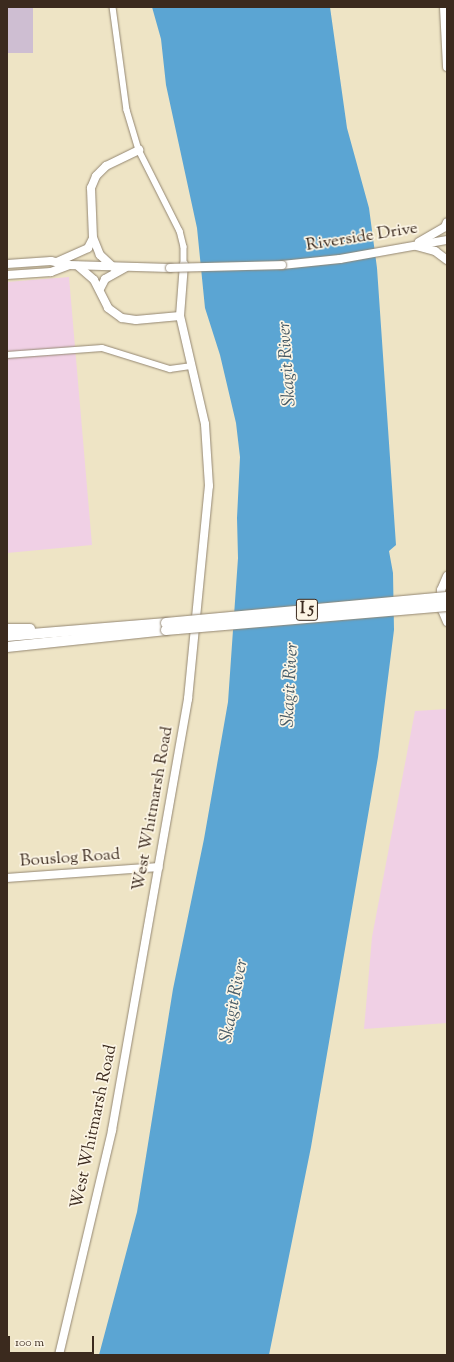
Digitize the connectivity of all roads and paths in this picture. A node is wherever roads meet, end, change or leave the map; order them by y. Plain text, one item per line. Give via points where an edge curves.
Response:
1 (113, 7) edge
2 (444, 7) edge
3 (446, 38) edge
4 (447, 67) edge
5 (139, 150) junction
6 (447, 222) edge
7 (93, 238) junction
8 (447, 240) edge
9 (413, 245) junction
10 (447, 260) edge
11 (57, 262) junction
12 (7, 264) edge
13 (184, 264) joint
14 (73, 265) junction
15 (113, 267) junction
16 (128, 267) junction
17 (7, 275) edge
18 (100, 289) junction
19 (180, 316) junction
20 (7, 355) edge
21 (192, 366) junction
22 (447, 576) edge
23 (445, 601) edge
24 (447, 622) edge
25 (166, 627) junction
26 (7, 629) edge
27 (78, 630) junction
28 (123, 635) junction
29 (7, 636) edge
30 (7, 647) edge
31 (7, 652) edge
32 (159, 867) junction
33 (7, 878) edge
34 (59, 1355) edge

1 - 5 street via 127,110
2 - 3 street
3 - 4 street
5 - 7 street via 114,161 96,176 90,195
5 - 13 street via 180,231 184,247
6 - 9 street via 445,227
7 - 11 street via 88,248
7 - 15 street via 100,255
8 - 9 street, Riverside Drive
9 - 10 street via 434,251
9 - 16 street, Riverside Drive, bridge via 340,259 282,265
11 - 12 street
11 - 14 street
13 - 19 street, West Whitmarsh Road
14 - 15 street, Riverside Drive
14 - 17 street via 51,272
14 - 18 street via 88,272
15 - 16 street, Riverside Drive
16 - 18 street via 105,279
18 - 19 street via 108,308 122,318 136,320
19 - 21 street, West Whitmarsh Road
20 - 21 street via 102,348 170,369
21 - 32 street, West Whitmarsh Road via 207,438 209,486 188,699
22 - 23 street via 441,590
23 - 24 street
23 - 25 highway, I 5, bridge
25 - 27 highway, I 5
25 - 28 highway, I 5
26 - 27 highway
27 - 29 highway, I 5
28 - 30 highway, I 5
28 - 31 highway
32 - 33 street, Bouslog Road
32 - 34 street, West Whitmarsh Road via 112,1130

